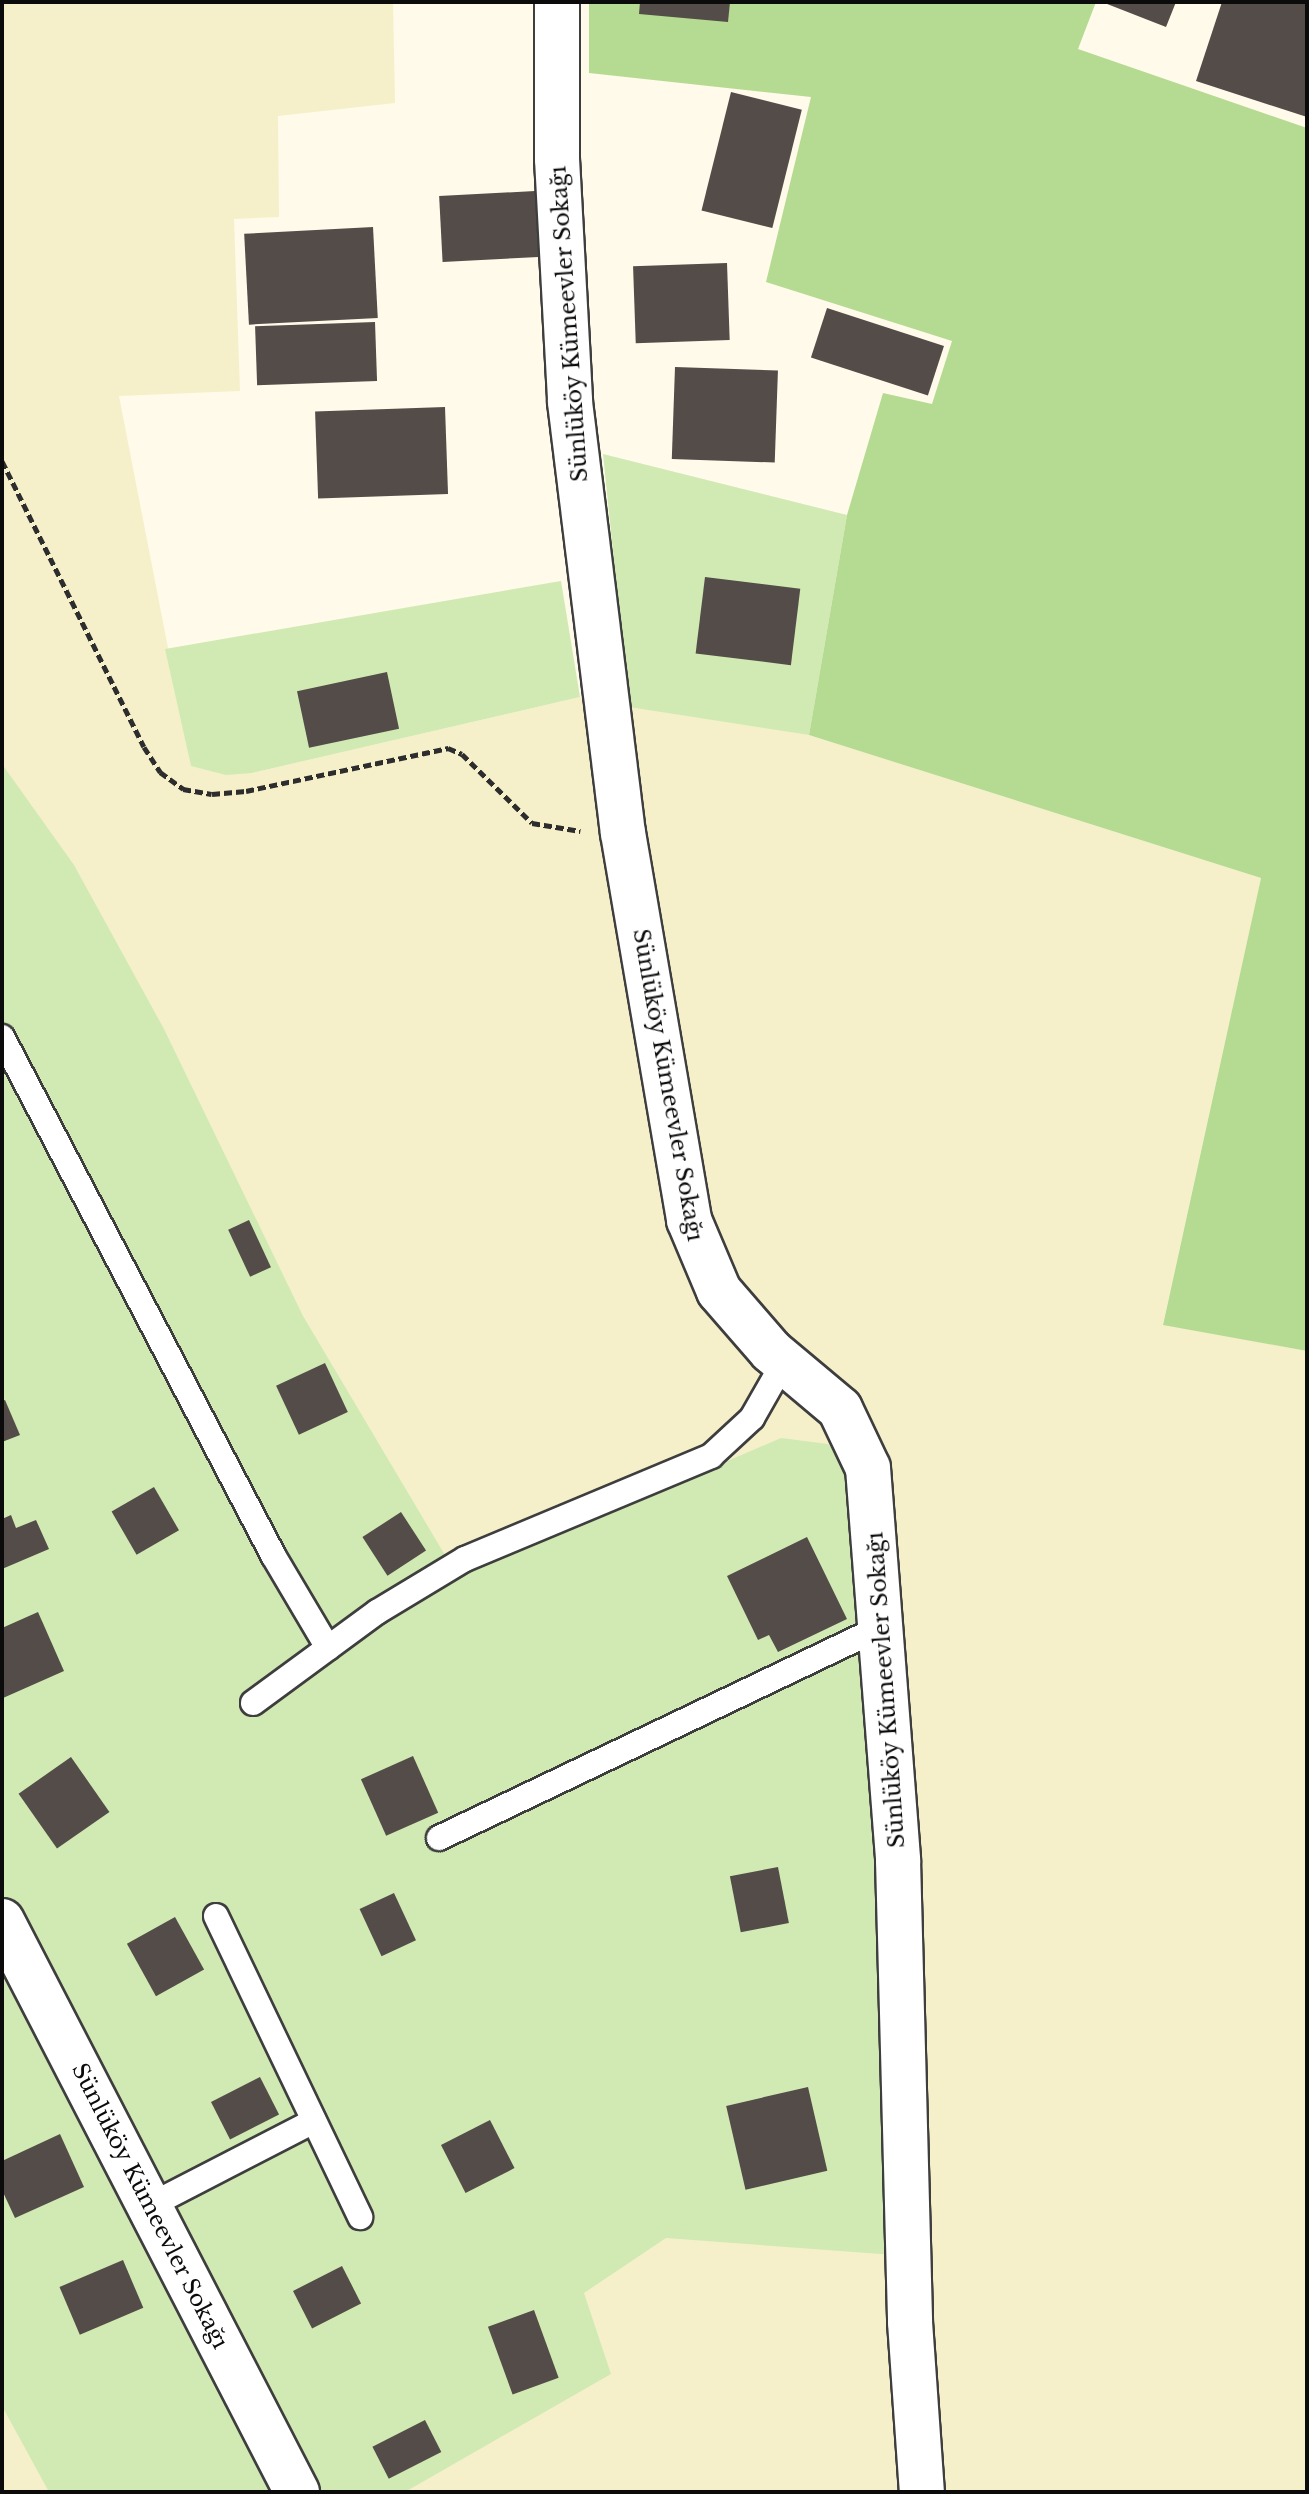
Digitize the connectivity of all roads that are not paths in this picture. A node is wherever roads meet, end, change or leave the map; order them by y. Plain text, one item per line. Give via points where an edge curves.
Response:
1 (557, 2) edge
2 (2, 1037) edge
3 (784, 1362) junction
4 (882, 1627) junction
5 (328, 1648) junction
6 (253, 1703) dead end
7 (439, 1838) dead end
8 (216, 1916) dead end
9 (2, 1921) edge
10 (314, 2121) junction
11 (151, 2205) junction
12 (360, 2217) dead end
13 (297, 2492) edge
14 (922, 2492) edge

1 - 3 street, Sünlüköy Kümeevler Sokağı via 557,159 570,402 623,833 696,1243 719,1291 744,1325
2 - 5 lane via 258,1527
3 - 4 street, Sünlüköy Kümeevler Sokağı via 840,1409 868,1468
3 - 5 lane via 752,1418 711,1456 490,1546 420,1584
4 - 7 lane
4 - 14 street, Sünlüköy Kümeevler Sokağı via 898,1860 910,2322
5 - 6 lane
8 - 10 lane
9 - 11 street, Sünlüköy Kümeevler Sokağı
10 - 11 lane
10 - 12 lane
11 - 13 street, Sünlüköy Kümeevler Sokağı

